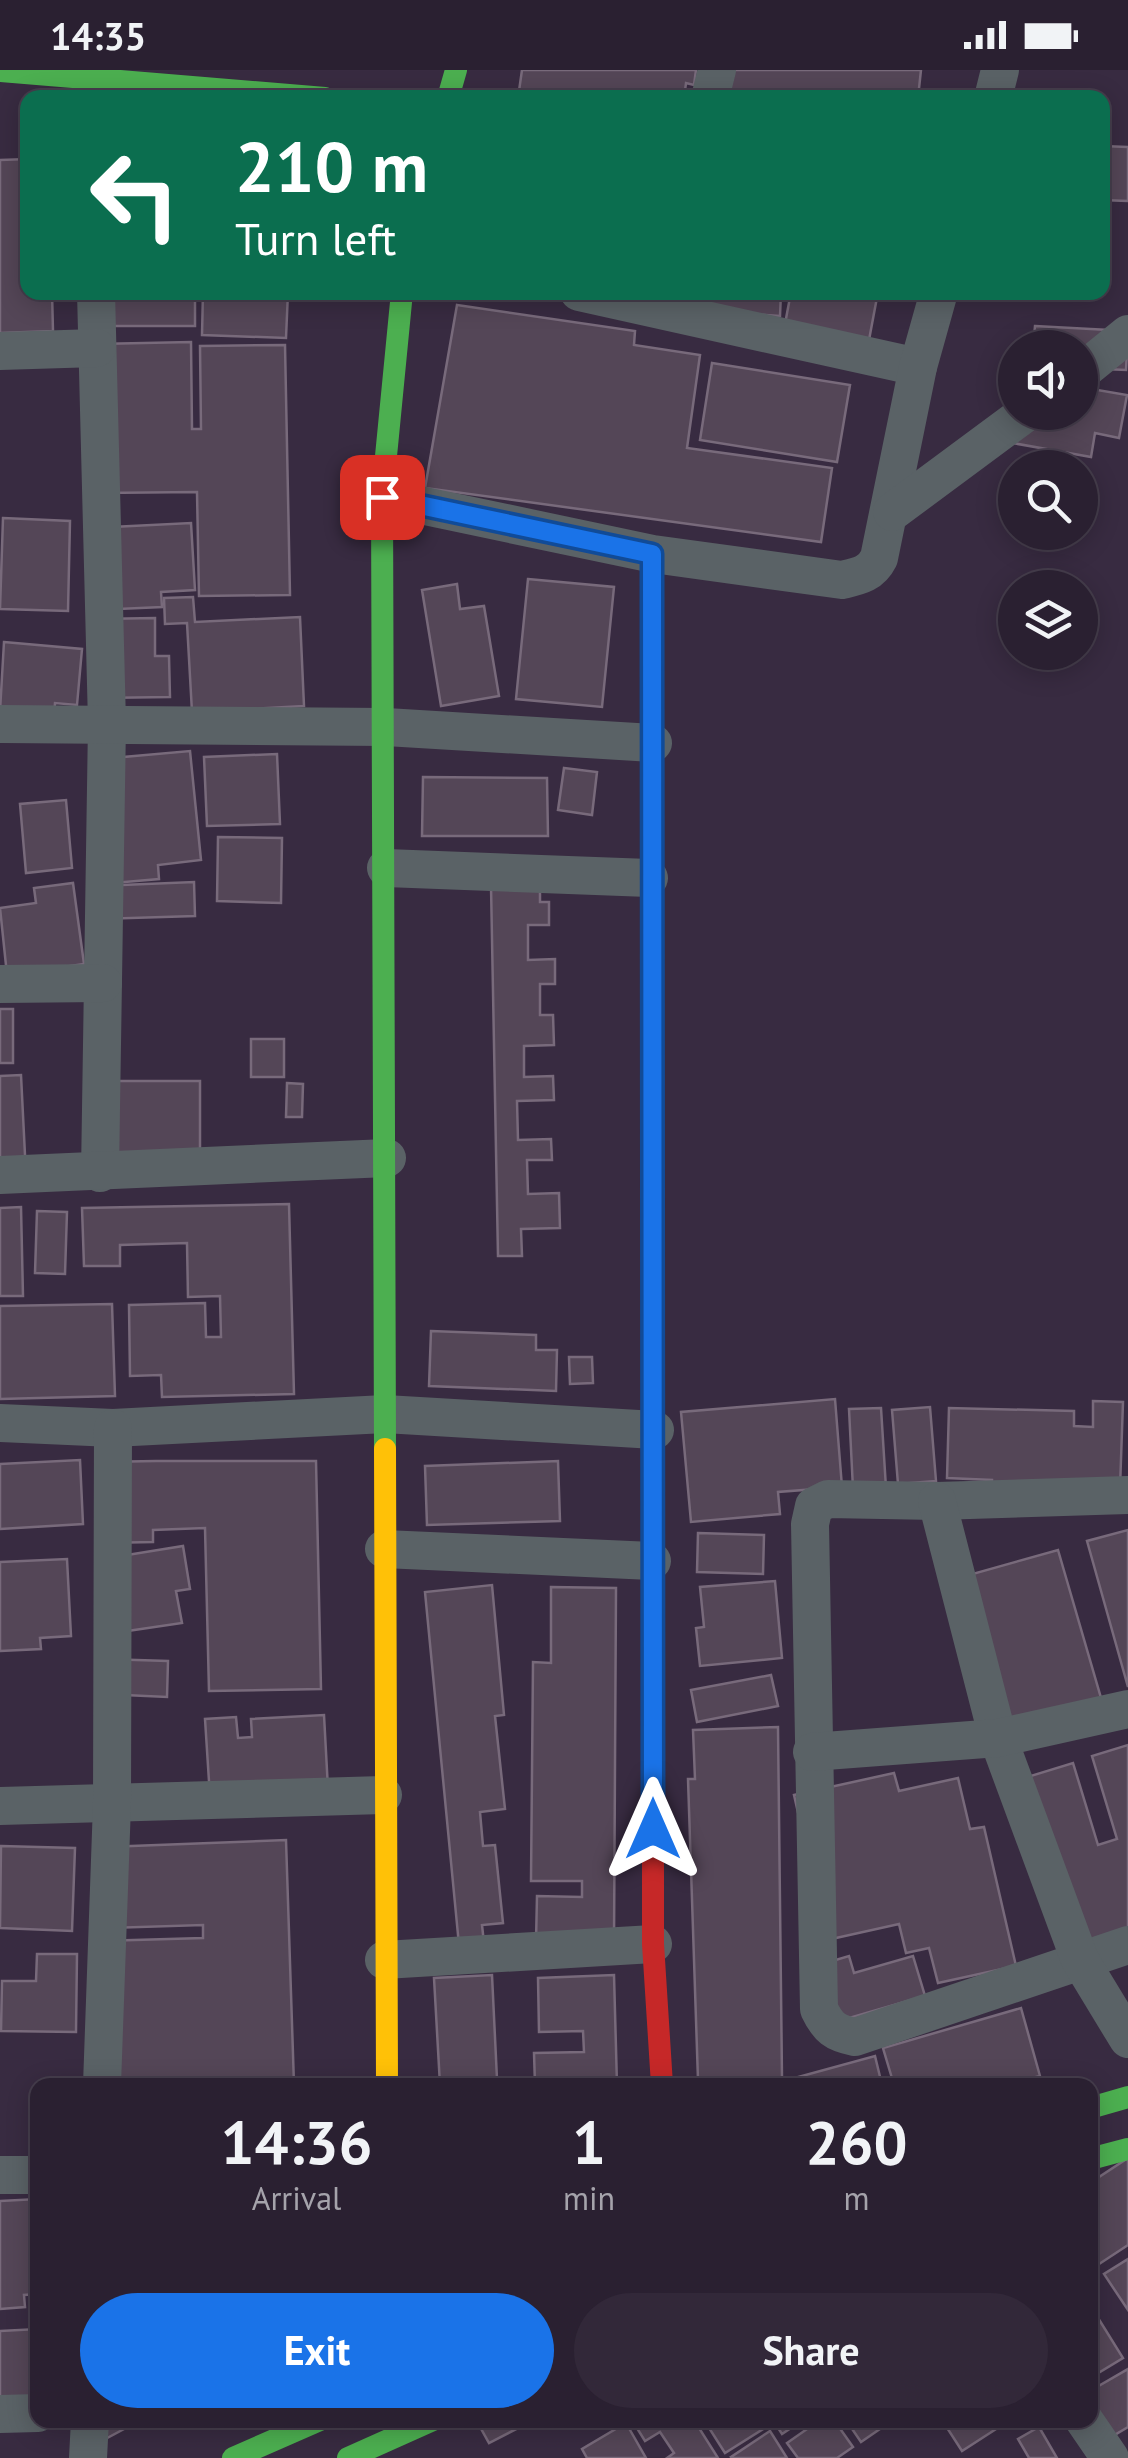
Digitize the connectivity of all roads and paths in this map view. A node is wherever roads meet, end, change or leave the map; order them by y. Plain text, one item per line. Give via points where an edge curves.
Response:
1 (0, 71) edge
2 (90, 88) edge
3 (137, 90) edge
4 (96, 300) edge
5 (401, 300) edge
6 (937, 300) edge
7 (661, 302) edge
8 (1128, 334) edge
9 (97, 348) junction
10 (0, 351) edge
11 (1098, 358) edge
12 (918, 367) junction
13 (1002, 430) edge
14 (382, 497) junction
15 (892, 512) junction
16 (652, 554) junction
17 (107, 723) junction
18 (0, 724) edge
19 (386, 727) junction
20 (653, 743) junction
21 (386, 868) junction
22 (649, 878) junction
23 (103, 983) junction
24 (0, 984) edge
25 (387, 1158) junction
26 (100, 1173) junction
27 (0, 1175) edge
28 (385, 1414) junction
29 (0, 1423) edge
30 (113, 1428) junction
31 (655, 1430) junction
32 (1128, 1495) edge
33 (937, 1501) junction
34 (384, 1549) junction
35 (652, 1561) junction
36 (1128, 1709) edge
37 (998, 1738) junction
38 (812, 1752) junction
39 (383, 1796) junction
40 (112, 1804) junction
41 (0, 1806) edge
42 (653, 1944) junction
43 (1128, 1946) edge
44 (384, 1960) junction
45 (1080, 1960) junction
46 (1128, 2039) edge
47 (102, 2078) edge
48 (387, 2078) edge
49 (662, 2078) edge
50 (1128, 2097) edge
51 (1098, 2106) edge
52 (1128, 2149) edge
53 (1098, 2157) edge
54 (30, 2175) edge
55 (0, 2176) edge
56 (30, 2413) edge
57 (0, 2414) edge
58 (90, 2428) edge
59 (302, 2428) edge
60 (409, 2428) edge
61 (1089, 2428) edge
62 (88, 2458) edge
63 (233, 2458) edge
64 (348, 2458) edge
65 (1110, 2458) edge

1 - 2 street
2 - 3 street
4 - 9 street
5 - 14 street
6 - 12 street
7 - 12 street
8 - 11 street
9 - 10 street
9 - 17 street
12 - 15 street
13 - 15 street
14 - 16 street
14 - 19 street
15 - 16 street via 874,570 842,580
16 - 20 street
17 - 18 street
17 - 19 street
17 - 23 street
19 - 20 street
19 - 21 street
20 - 22 street
21 - 22 street
21 - 25 street
22 - 31 street
23 - 24 street
23 - 26 street
25 - 26 street
25 - 28 street
26 - 27 street
28 - 30 street
28 - 31 street
28 - 34 street
29 - 30 street
30 - 40 street
31 - 35 street
32 - 33 street
33 - 37 street
33 - 38 street via 828,1498 814,1506
34 - 35 street
34 - 39 street
35 - 42 street
36 - 37 street
37 - 38 street
37 - 45 street
38 - 45 street via 819,2009 838,2034 855,2036
39 - 40 street
39 - 44 street
40 - 41 street
40 - 47 street
42 - 44 street
42 - 49 street
43 - 45 street
44 - 48 street
45 - 46 street
50 - 51 street
52 - 53 street
54 - 55 street
56 - 57 street
58 - 62 street
59 - 63 street
60 - 64 street
61 - 65 street

